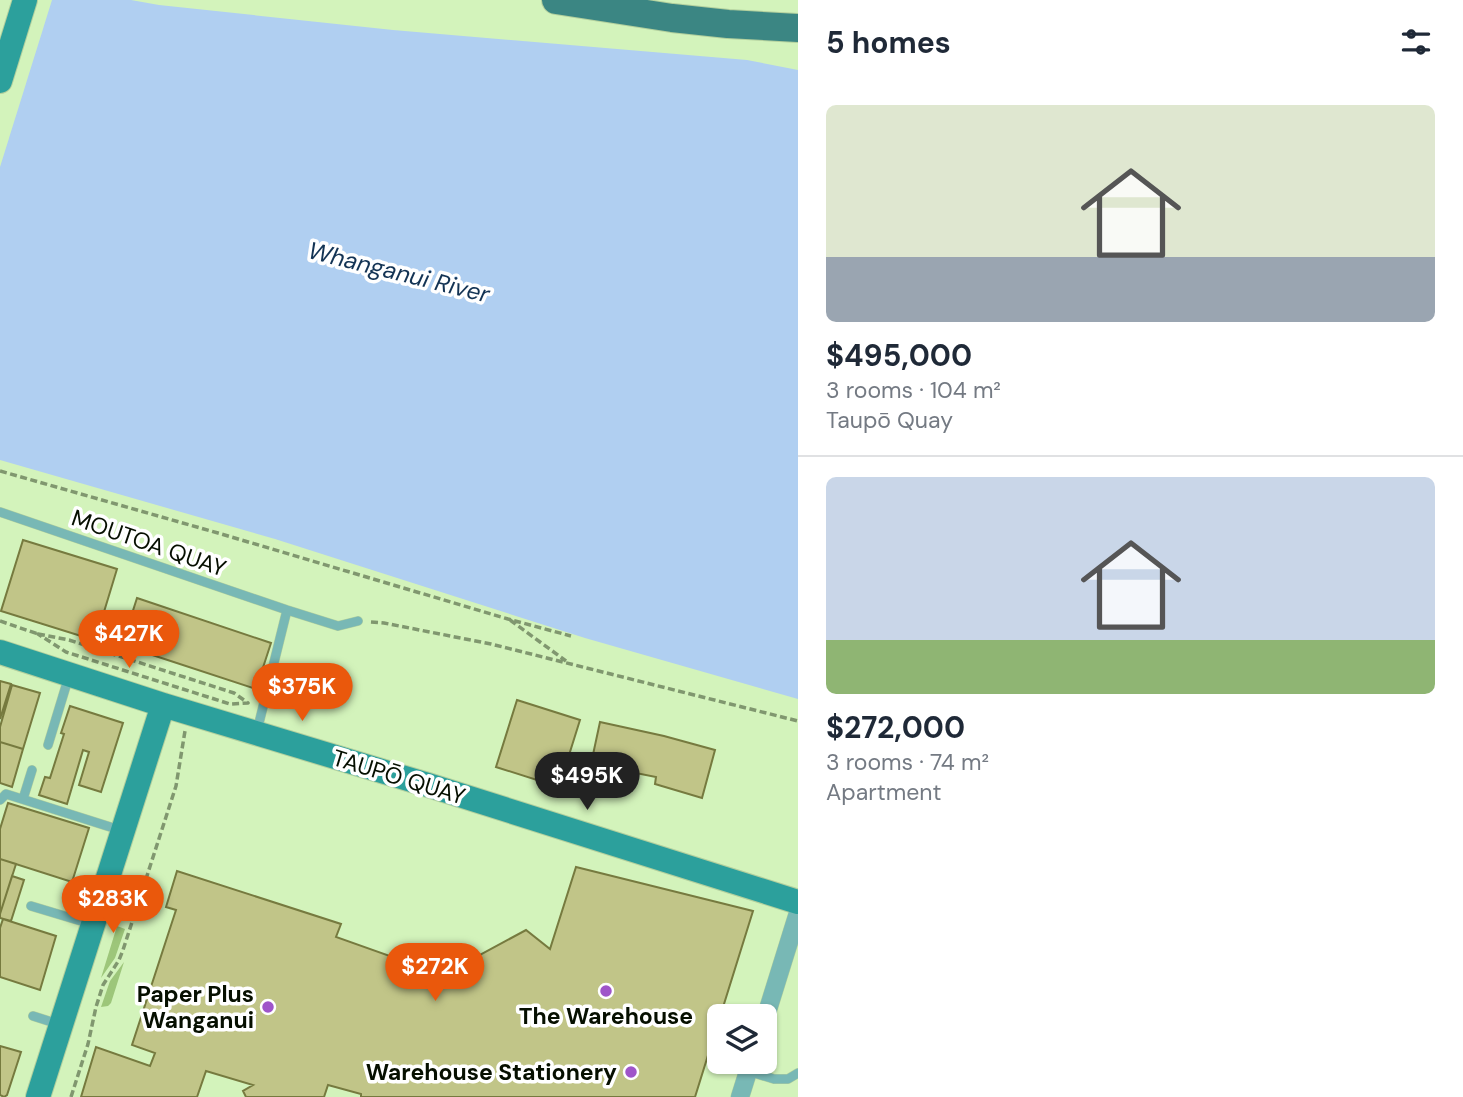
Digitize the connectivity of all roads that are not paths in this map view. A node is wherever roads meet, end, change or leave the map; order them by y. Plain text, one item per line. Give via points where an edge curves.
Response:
1 (556, 0) edge
2 (24, 1) edge
3 (798, 28) edge
4 (0, 81) edge
5 (0, 512) edge
6 (287, 610) junction
7 (358, 621) road end
8 (0, 652) edge
9 (70, 674) junction
10 (163, 705) junction
11 (257, 733) junction
12 (48, 745) dead end
13 (32, 770) dead end
14 (23, 799) junction
15 (0, 800) edge
16 (122, 831) junction
17 (798, 902) edge
18 (30, 906) dead end
19 (798, 913) edge
20 (93, 925) junction
21 (770, 1004) edge
22 (33, 1016) dead end
23 (61, 1025) junction
24 (798, 1073) edge
25 (748, 1074) edge
26 (764, 1074) edge
27 (37, 1097) edge
28 (740, 1097) edge

1 - 3 main road via 672,18
2 - 4 main road
5 - 6 lane, MOUTOA QUAY
6 - 7 lane, MOUTOA QUAY via 338,626
6 - 11 lane
8 - 9 main road, TAUPŌ QUAY
9 - 10 main road, TAUPŌ QUAY
9 - 12 lane
10 - 11 main road, TAUPŌ QUAY
10 - 16 main road
11 - 17 main road, TAUPŌ QUAY
13 - 14 lane
14 - 15 lane via 6,794
14 - 16 lane
16 - 20 main road
18 - 20 lane
19 - 21 street
20 - 23 main road
22 - 23 lane
23 - 27 main road
24 - 26 lane via 788,1079
25 - 28 street

